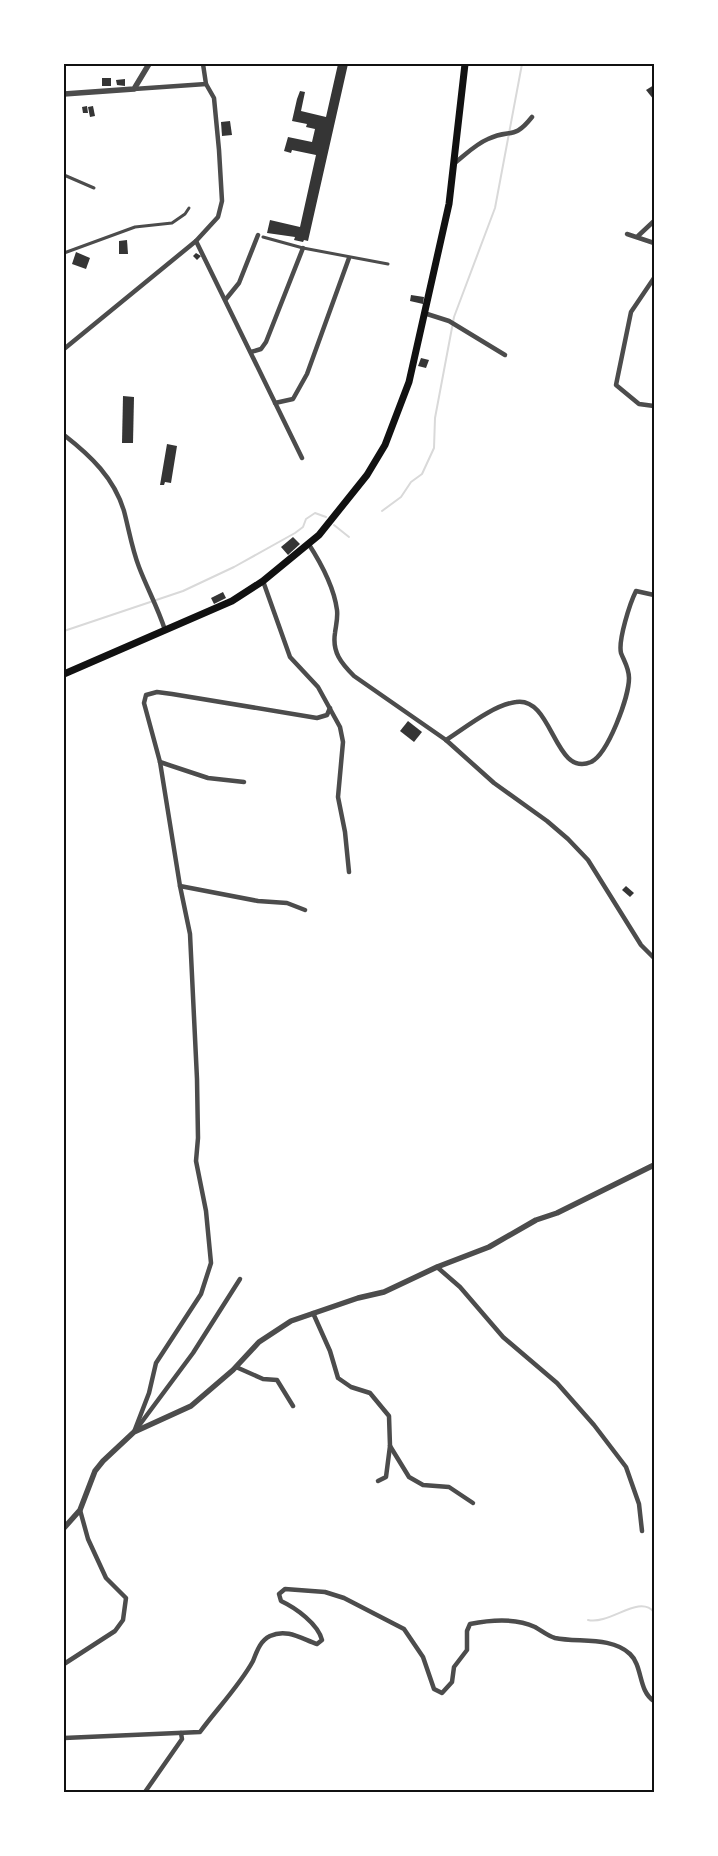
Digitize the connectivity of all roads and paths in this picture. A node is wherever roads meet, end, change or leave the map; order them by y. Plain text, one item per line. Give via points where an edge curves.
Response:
1 (149, 64) edge
2 (203, 64) edge
3 (465, 64) edge
4 (206, 84) junction
5 (134, 89) junction
6 (64, 94) edge
7 (532, 117) dead end
8 (456, 162) junction
9 (64, 176) edge
10 (94, 188) dead end
11 (189, 208) dead end
12 (654, 221) edge
13 (627, 234) dead end
14 (258, 235) dead end
15 (638, 236) junction
16 (263, 237) dead end
17 (196, 241) junction
18 (654, 242) edge
19 (303, 248) junction
20 (64, 253) edge
21 (349, 258) junction
22 (388, 264) dead end
23 (654, 278) edge
24 (226, 299) junction
25 (424, 313) junction
26 (64, 349) edge
27 (251, 352) junction
28 (505, 355) dead end
29 (275, 403) junction
30 (654, 406) edge
31 (64, 435) edge
32 (302, 458) dead end
33 (308, 543) junction
34 (263, 581) junction
35 (654, 595) edge
36 (165, 630) junction
37 (64, 674) edge
38 (330, 708) junction
39 (446, 740) junction
40 (160, 762) junction
41 (244, 782) dead end
42 (349, 872) dead end
43 (180, 886) junction
44 (305, 910) dead end
45 (654, 958) edge
46 (654, 1164) edge
47 (437, 1267) junction
48 (240, 1279) dead end
49 (313, 1314) junction
50 (236, 1367) junction
51 (293, 1406) dead end
52 (134, 1432) junction
53 (390, 1446) junction
54 (378, 1481) dead end
55 (473, 1503) dead end
56 (80, 1510) junction
57 (64, 1528) edge
58 (642, 1531) dead end
59 (64, 1664) edge
60 (654, 1701) edge
61 (181, 1733) junction
62 (64, 1738) edge
63 (145, 1792) edge

1 - 5 street
2 - 4 street
3 - 8 main road
4 - 5 street
4 - 17 street via 214,98 222,209
5 - 6 street
7 - 8 street via 522,130 487,139
8 - 25 main road
9 - 10 street
11 - 20 street via 172,224 135,227
12 - 15 street
13 - 15 street
14 - 24 street via 239,283
15 - 18 street
16 - 19 street
17 - 24 street
17 - 26 street
19 - 21 street
19 - 27 street via 266,342
21 - 22 street
21 - 29 street via 307,374 293,400
23 - 30 street via 631,312 616,385 639,404
24 - 27 street
25 - 28 street via 455,324
25 - 33 main road via 409,382 385,445 355,492
27 - 29 street
29 - 32 street
31 - 36 street via 89,454 116,492 139,566
33 - 34 main road
33 - 39 street via 321,562 336,604 335,652 342,663 354,676
34 - 36 main road via 232,601
34 - 38 street via 290,657 318,687
35 - 39 street via 636,591 628,608 620,651 629,679 616,725 597,759 584,765 569,759 538,713 528,704 517,702 482,717
36 - 37 main road
38 - 40 street via 327,715 317,718 172,694 157,692 146,695 144,703
38 - 42 street via 340,727 343,742 338,797
39 - 45 street via 494,783 568,839 588,860 641,945
40 - 41 street via 208,778
40 - 43 street
43 - 44 street via 258,901 287,903
43 - 52 street via 190,934 194,988 196,1161 212,1263 201,1294 156,1363
46 - 47 street via 557,1213 536,1220 489,1248
47 - 49 street via 384,1292
47 - 58 street via 460,1287 503,1337 558,1383 594,1425 626,1467 639,1504
48 - 52 street via 194,1353
49 - 50 street via 291,1321 259,1342
49 - 53 street via 338,1378 351,1387 370,1393 389,1416
50 - 51 street via 263,1380 277,1380
50 - 52 street via 191,1406
52 - 56 street via 95,1470
53 - 54 street via 386,1477
53 - 55 street via 409,1477 423,1485 449,1487
56 - 57 street
56 - 59 street via 88,1539 106,1578 126,1598 123,1620 115,1631
60 - 61 street via 645,1692 631,1655 622,1648 591,1640 571,1641 552,1637 533,1626 496,1620 470,1624 467,1650 454,1667 452,1682 442,1693 434,1689 422,1657 404,1629 344,1598 325,1592 285,1589 279,1594 281,1601 294,1607 319,1633 320,1643 289,1633 271,1635 261,1642 252,1663 200,1732
61 - 62 street
61 - 63 street via 182,1739 174,1754

